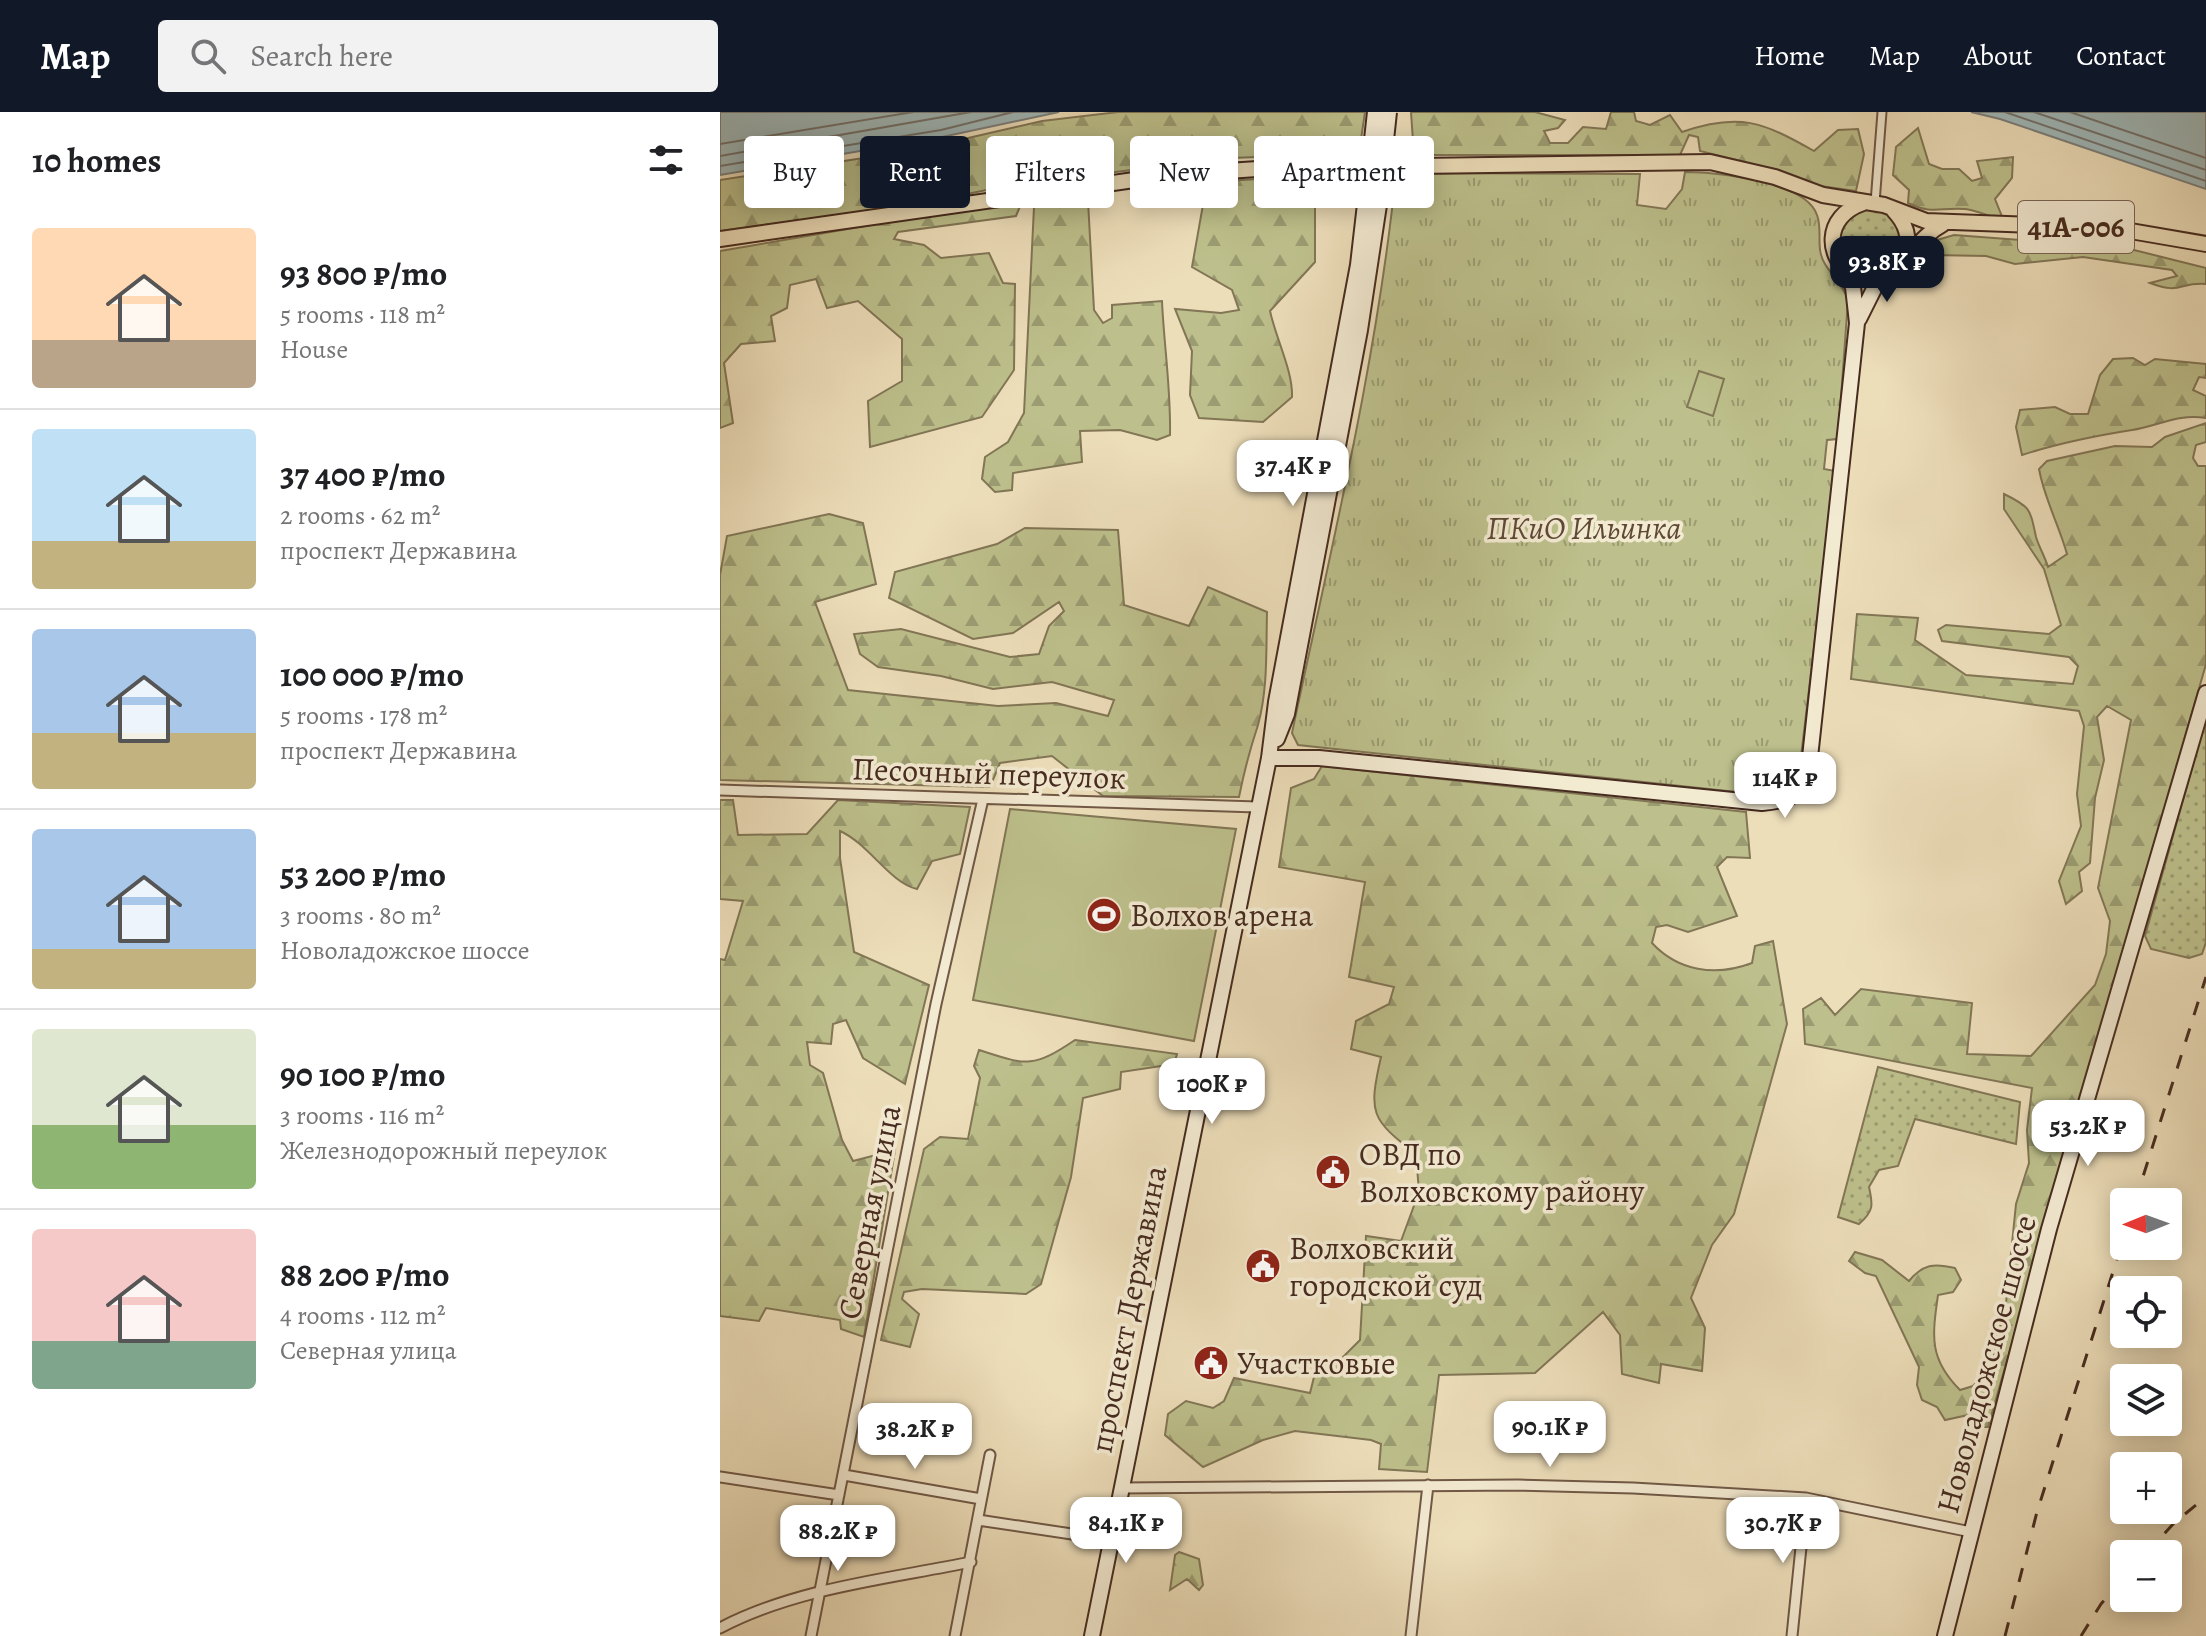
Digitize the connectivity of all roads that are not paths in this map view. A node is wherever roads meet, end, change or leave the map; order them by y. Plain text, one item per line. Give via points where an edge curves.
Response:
1 (1375, 112) edge
2 (1389, 112) edge
3 (1882, 112) edge
4 (1374, 136) edge
5 (1385, 136) edge
6 (1807, 190) junction
7 (1870, 203) junction
8 (1371, 208) edge
9 (1893, 210) junction
10 (1835, 224) junction
11 (1944, 224) junction
12 (720, 239) edge
13 (2206, 244) edge
14 (1907, 254) junction
15 (1896, 271) junction
16 (1845, 272) junction
17 (1857, 323) junction
18 (2206, 693) edge
19 (1269, 758) junction
20 (720, 790) edge
21 (983, 799) junction
22 (1257, 807) junction
23 (990, 1455) dead end
24 (844, 1475) junction
25 (720, 1477) edge
26 (1428, 1485) junction
27 (1122, 1488) junction
28 (839, 1495) junction
29 (1806, 1498) junction
30 (981, 1499) junction
31 (978, 1520) junction
32 (1971, 1532) junction
33 (1112, 1540) junction
34 (971, 1562) junction
35 (820, 1593) junction
36 (720, 1628) edge
37 (811, 1636) edge
38 (955, 1636) edge
39 (1092, 1636) edge
40 (1411, 1636) edge
41 (1792, 1636) edge
42 (1945, 1636) edge

1 - 4 main road, bridge
2 - 5 main road, bridge
3 - 7 street
6 - 7 main road, 41А-006
6 - 10 main road via 1823,201
6 - 12 main road, 41А-006 via 1710,162 1272,168 1169,175
7 - 9 main road, 41А-006
7 - 10 main road via 1852,207
8 - 19 main road, проспект Державина
9 - 11 main road, 41А-006
9 - 14 main road via 1907,230
10 - 16 main road via 1832,250
11 - 13 main road, 41А-006 via 2113,228
11 - 14 main road
14 - 15 main road
15 - 16 main road via 1871,281
15 - 17 main road via 1875,287
16 - 17 main road via 1853,287
17 - 19 main road via 1808,776 1801,791 1785,801 1762,803 1319,758
18 - 32 main road, Новоладожское шоссе via 2049,1229
19 - 22 main road, проспект Державина
20 - 21 street, Песочный переулок
21 - 22 street, Песочный переулок
21 - 24 street, Северная улица via 936,1004
22 - 27 main road, проспект Державина
23 - 30 street
24 - 28 street, Северная улица
24 - 30 street
25 - 28 street
26 - 27 street
26 - 29 street via 1633,1488
26 - 40 street
27 - 33 main road, проспект Державина
28 - 35 street, Северная улица
29 - 32 street
29 - 41 street
30 - 31 street
31 - 33 street
31 - 34 street
32 - 42 main road, Новоладожское шоссе
33 - 39 main road, проспект Державина
34 - 35 street
34 - 38 street
35 - 36 street via 751,1611
35 - 37 street, Северная улица

